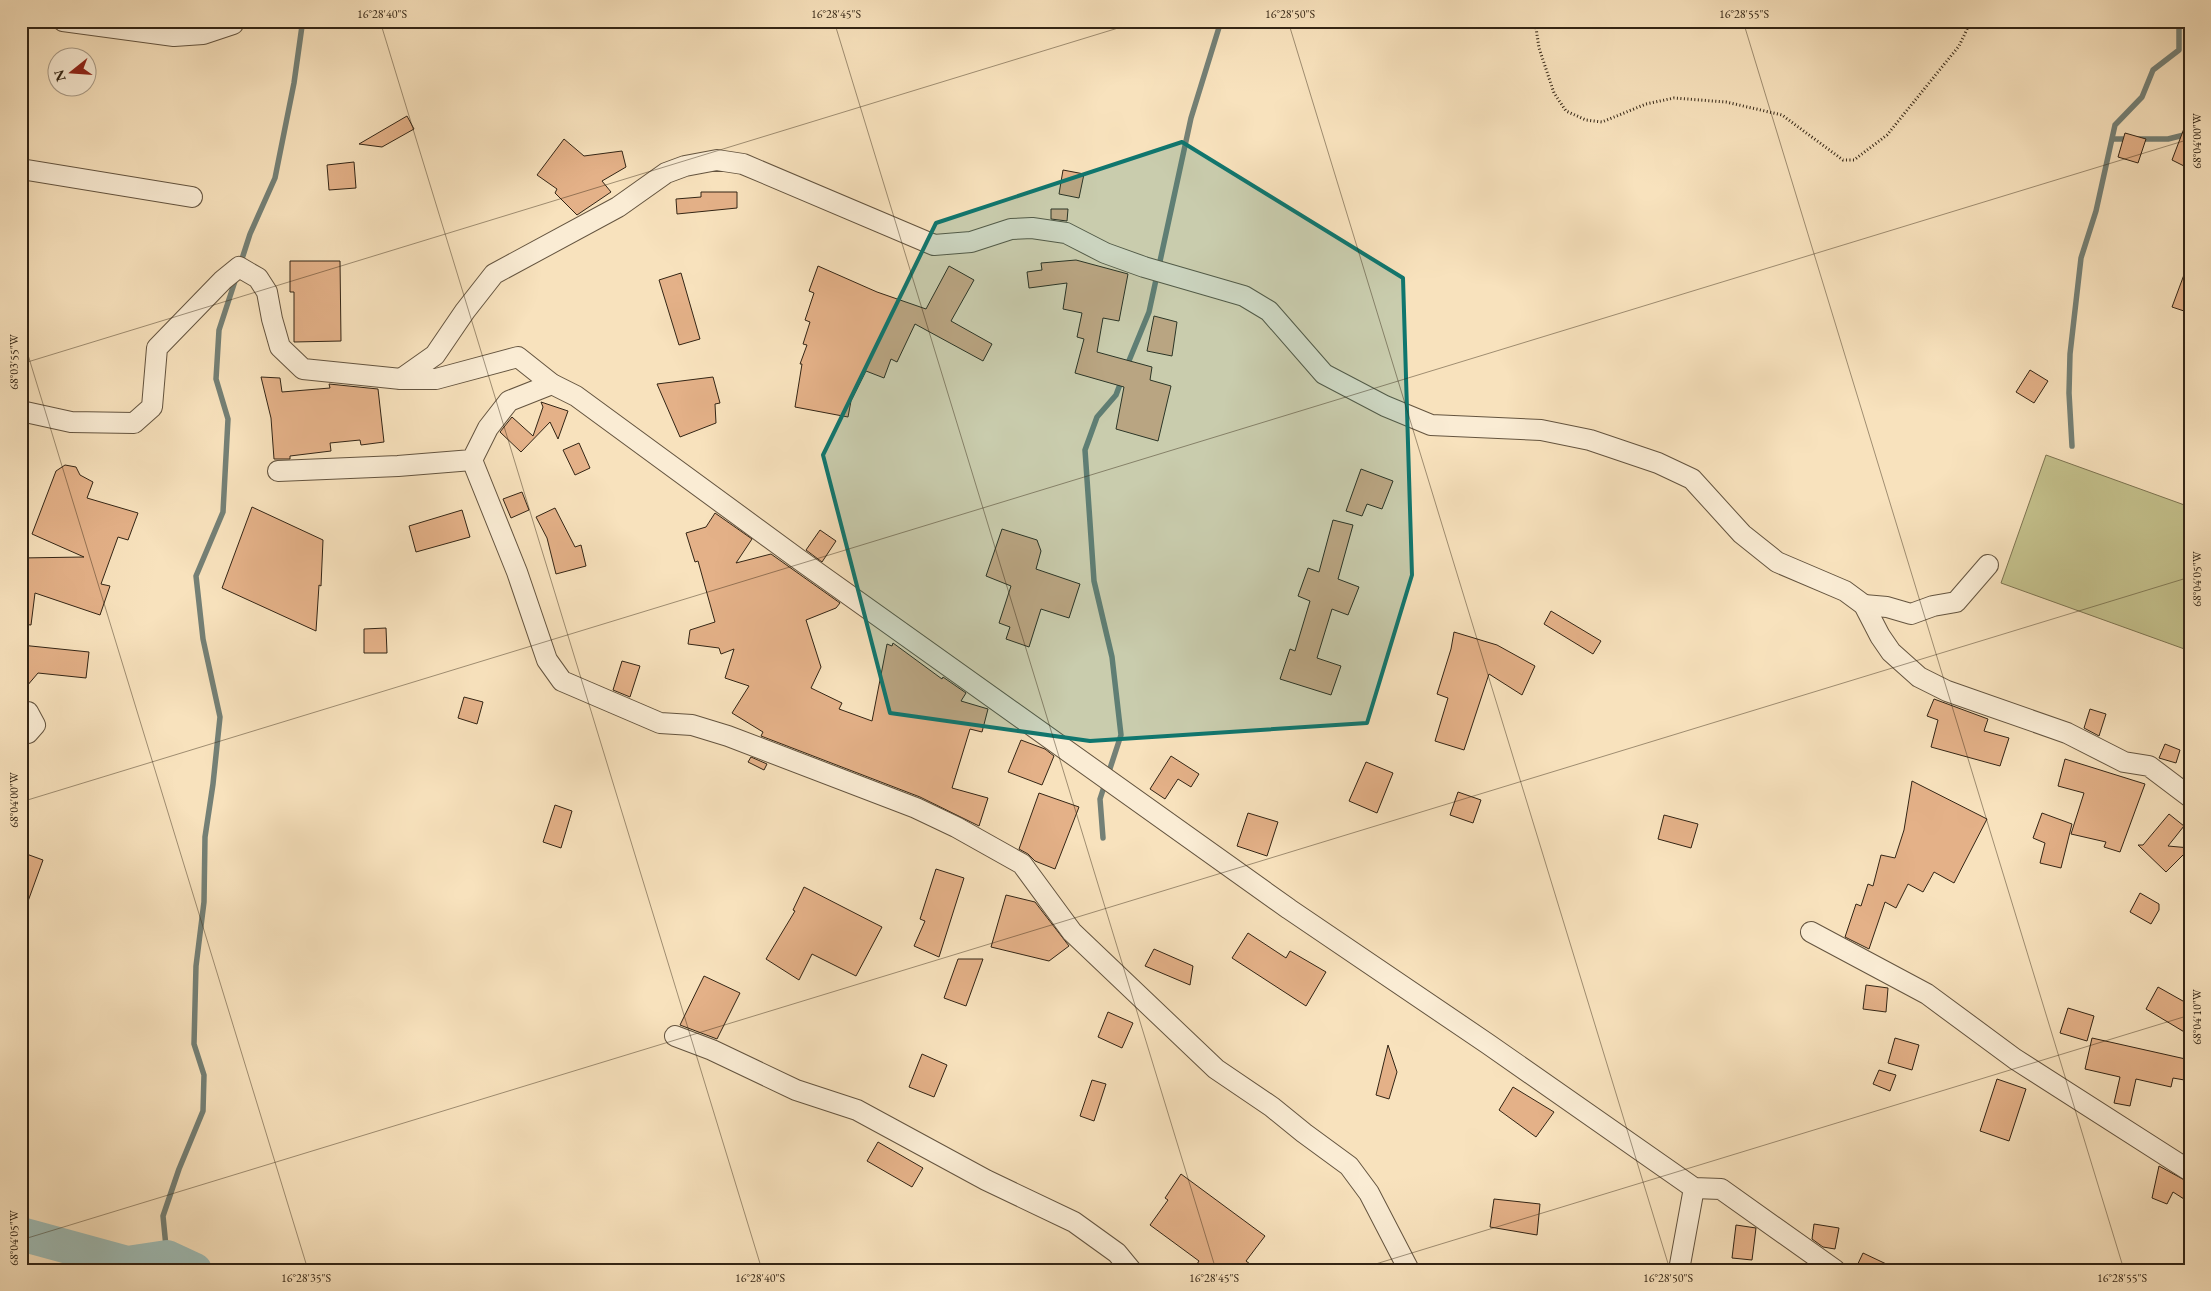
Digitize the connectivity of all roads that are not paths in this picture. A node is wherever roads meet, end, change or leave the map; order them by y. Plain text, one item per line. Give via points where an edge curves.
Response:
1 (63, 21) edge
2 (234, 21) edge
3 (21, 169) edge
4 (192, 198) dead end
5 (401, 379) junction
6 (552, 384) junction
7 (21, 411) edge
8 (472, 460) junction
9 (278, 471) dead end
10 (1988, 565) dead end
11 (1864, 605) junction
12 (28, 712) dead end
13 (21, 733) edge
14 (2190, 797) edge
15 (1811, 932) dead end
16 (675, 1036) dead end
17 (2190, 1171) edge
18 (1694, 1188) junction
19 (1132, 1270) edge
20 (1409, 1270) edge
21 (1680, 1270) edge
22 (1835, 1270) edge

1 - 2 street via 174,36 203,34
3 - 4 street
5 - 6 street via 436,379 518,357
5 - 7 street via 303,369 280,347 267,292 258,278 239,267 157,348 152,407 134,423 71,422
5 - 11 street via 435,355 494,274 618,207 666,173 717,160 743,164 934,245 971,242 1011,229 1032,228 1066,234 1144,267 1244,296 1269,311 1324,374 1385,406 1431,425 1541,430 1590,440 1658,463 1692,479 1742,534 1777,562 1845,591
6 - 8 street via 509,401 488,428
6 - 18 street via 576,396 1289,909
8 - 9 street
8 - 20 street via 518,572 547,660 562,681 660,723 692,725 728,736 916,808 1022,864 1072,932 1216,1069 1349,1166 1369,1193
10 - 11 street via 1956,602 1911,614
11 - 14 street via 1891,652 1919,677 1947,691 2067,733 2124,762 2149,766
12 - 13 street via 35,725 28,733
15 - 17 street via 1927,994 2015,1059
16 - 19 street via 796,1090 857,1110 986,1180 1074,1222 1117,1253
18 - 21 street
18 - 22 street via 1721,1188

